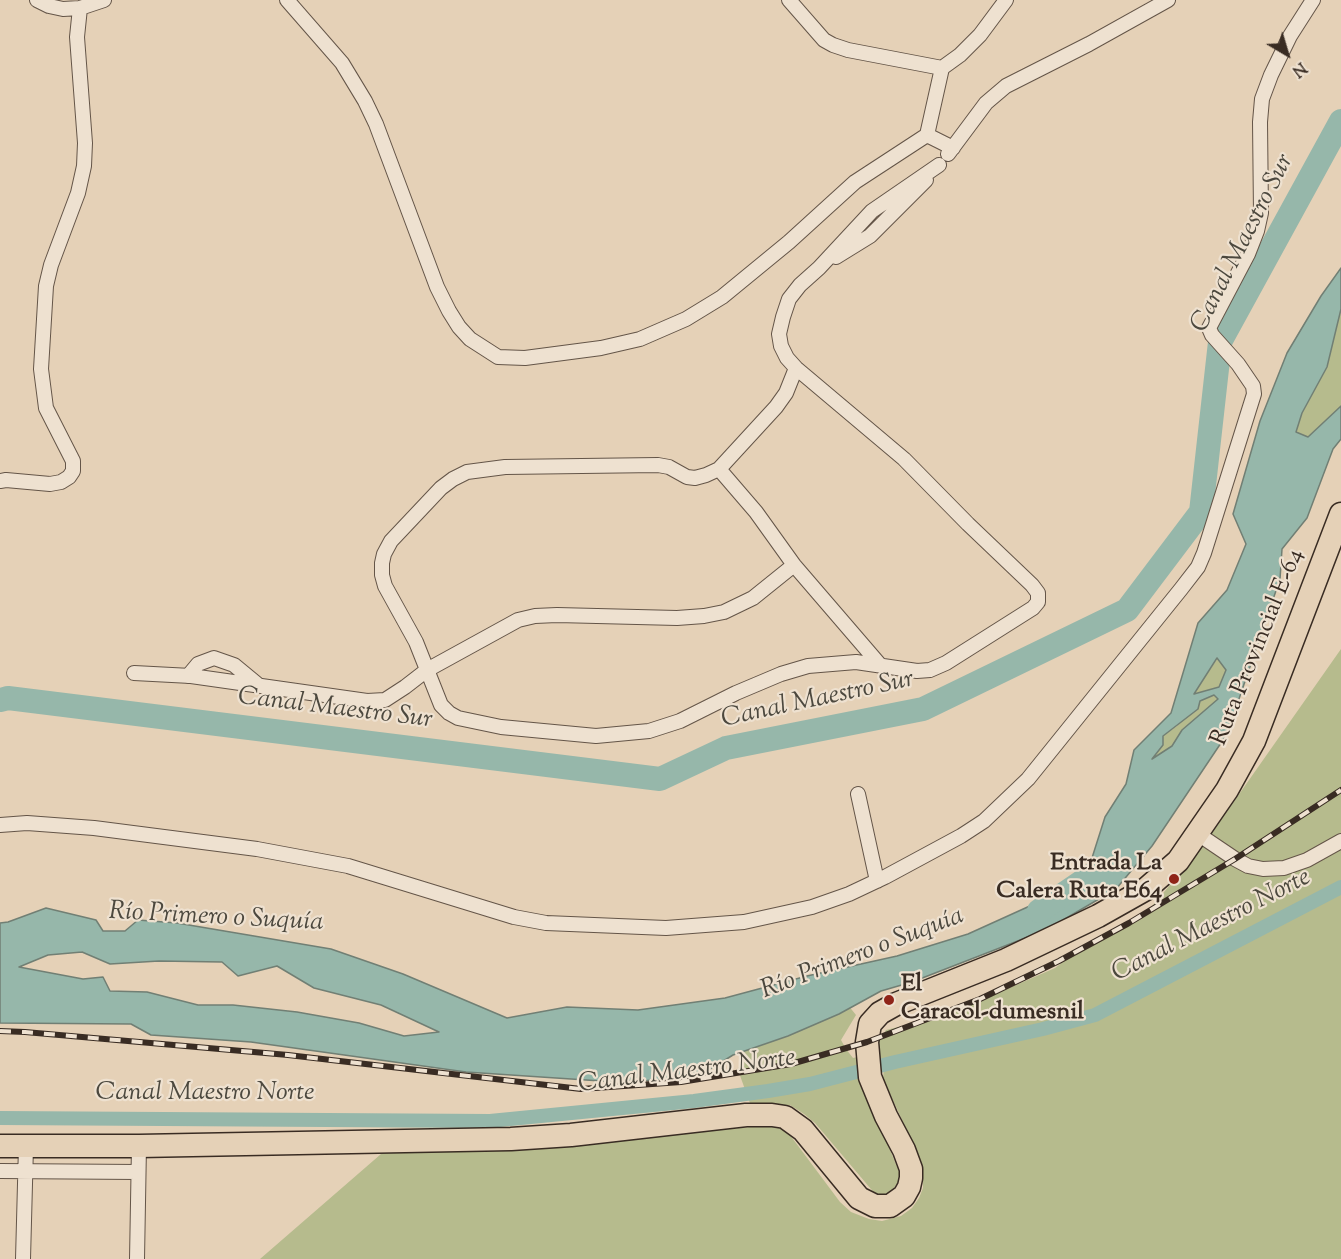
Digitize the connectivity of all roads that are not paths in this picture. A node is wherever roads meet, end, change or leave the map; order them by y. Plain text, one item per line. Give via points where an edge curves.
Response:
1 (37, 0) edge
2 (104, 0) edge
3 (287, 0) edge
4 (789, 0) edge
5 (1006, 0) edge
6 (1168, 0) edge
7 (1313, 0) edge
8 (80, 8) junction
9 (942, 68) junction
10 (927, 135) junction
11 (953, 148) junction
12 (796, 368) junction
13 (719, 469) junction
14 (0, 481) edge
15 (1341, 513) edge
16 (794, 565) junction
17 (880, 665) junction
18 (427, 670) junction
19 (134, 673) dead end
20 (188, 676) junction
21 (258, 685) junction
22 (858, 794) dead end
23 (0, 825) edge
24 (1198, 834) junction
25 (1341, 841) edge
26 (878, 881) junction
27 (0, 1146) edge
28 (26, 1146) junction
29 (139, 1146) junction
30 (0, 1171) edge
31 (25, 1171) junction
32 (138, 1172) junction
33 (23, 1259) edge
34 (137, 1259) edge

1 - 8 street via 63,9
2 - 8 street
3 - 10 street via 342,63 365,102 449,311 470,339 498,357 525,358 601,348 640,339 686,319 722,297 855,182
4 - 9 street via 833,45
5 - 9 street via 980,35
6 - 11 street via 1006,86 986,103
7 - 26 street via 1290,36 1262,99 1257,231 1209,328 1238,364 1254,394 1198,567 1028,778 1001,806 961,836
8 - 14 street via 77,37 84,166 46,286 41,369 46,408 73,461 73,471 61,482 50,484
9 - 10 street
10 - 11 street
11 - 12 street via 876,230 819,268 789,299 779,333 781,346
12 - 13 street via 776,407
12 - 17 street via 904,459 1038,593 1033,608 930,670
13 - 16 street
13 - 18 street via 695,478 658,465 505,467 453,478 392,541 382,563 385,586
15 - 24 main road, Ruta Provincial E-64 via 1262,725
16 - 17 street
16 - 18 street via 753,598 723,612 677,618 535,616 501,628
17 - 18 street via 856,662 808,666 736,693 663,728 618,736 501,727 458,718 441,705
18 - 21 street via 394,695 374,701
19 - 20 street
20 - 21 street
20 - 21 street via 198,664 214,658 234,665
22 - 26 street
23 - 26 street via 94,828 314,858 546,923 666,928 744,922 812,907
24 - 25 street via 1235,860 1263,869 1284,868 1307,860
24 - 29 main road, Ruta Provincial E-64 via 1167,872 1133,897 1024,952 896,1004 874,1018 867,1038 870,1077 911,1169 909,1187 897,1202 882,1207 859,1198 797,1125 780,1116 754,1114 511,1139
27 - 28 main road
28 - 29 main road
28 - 31 street
29 - 32 street
30 - 31 street
31 - 32 street
31 - 33 street
32 - 34 street

